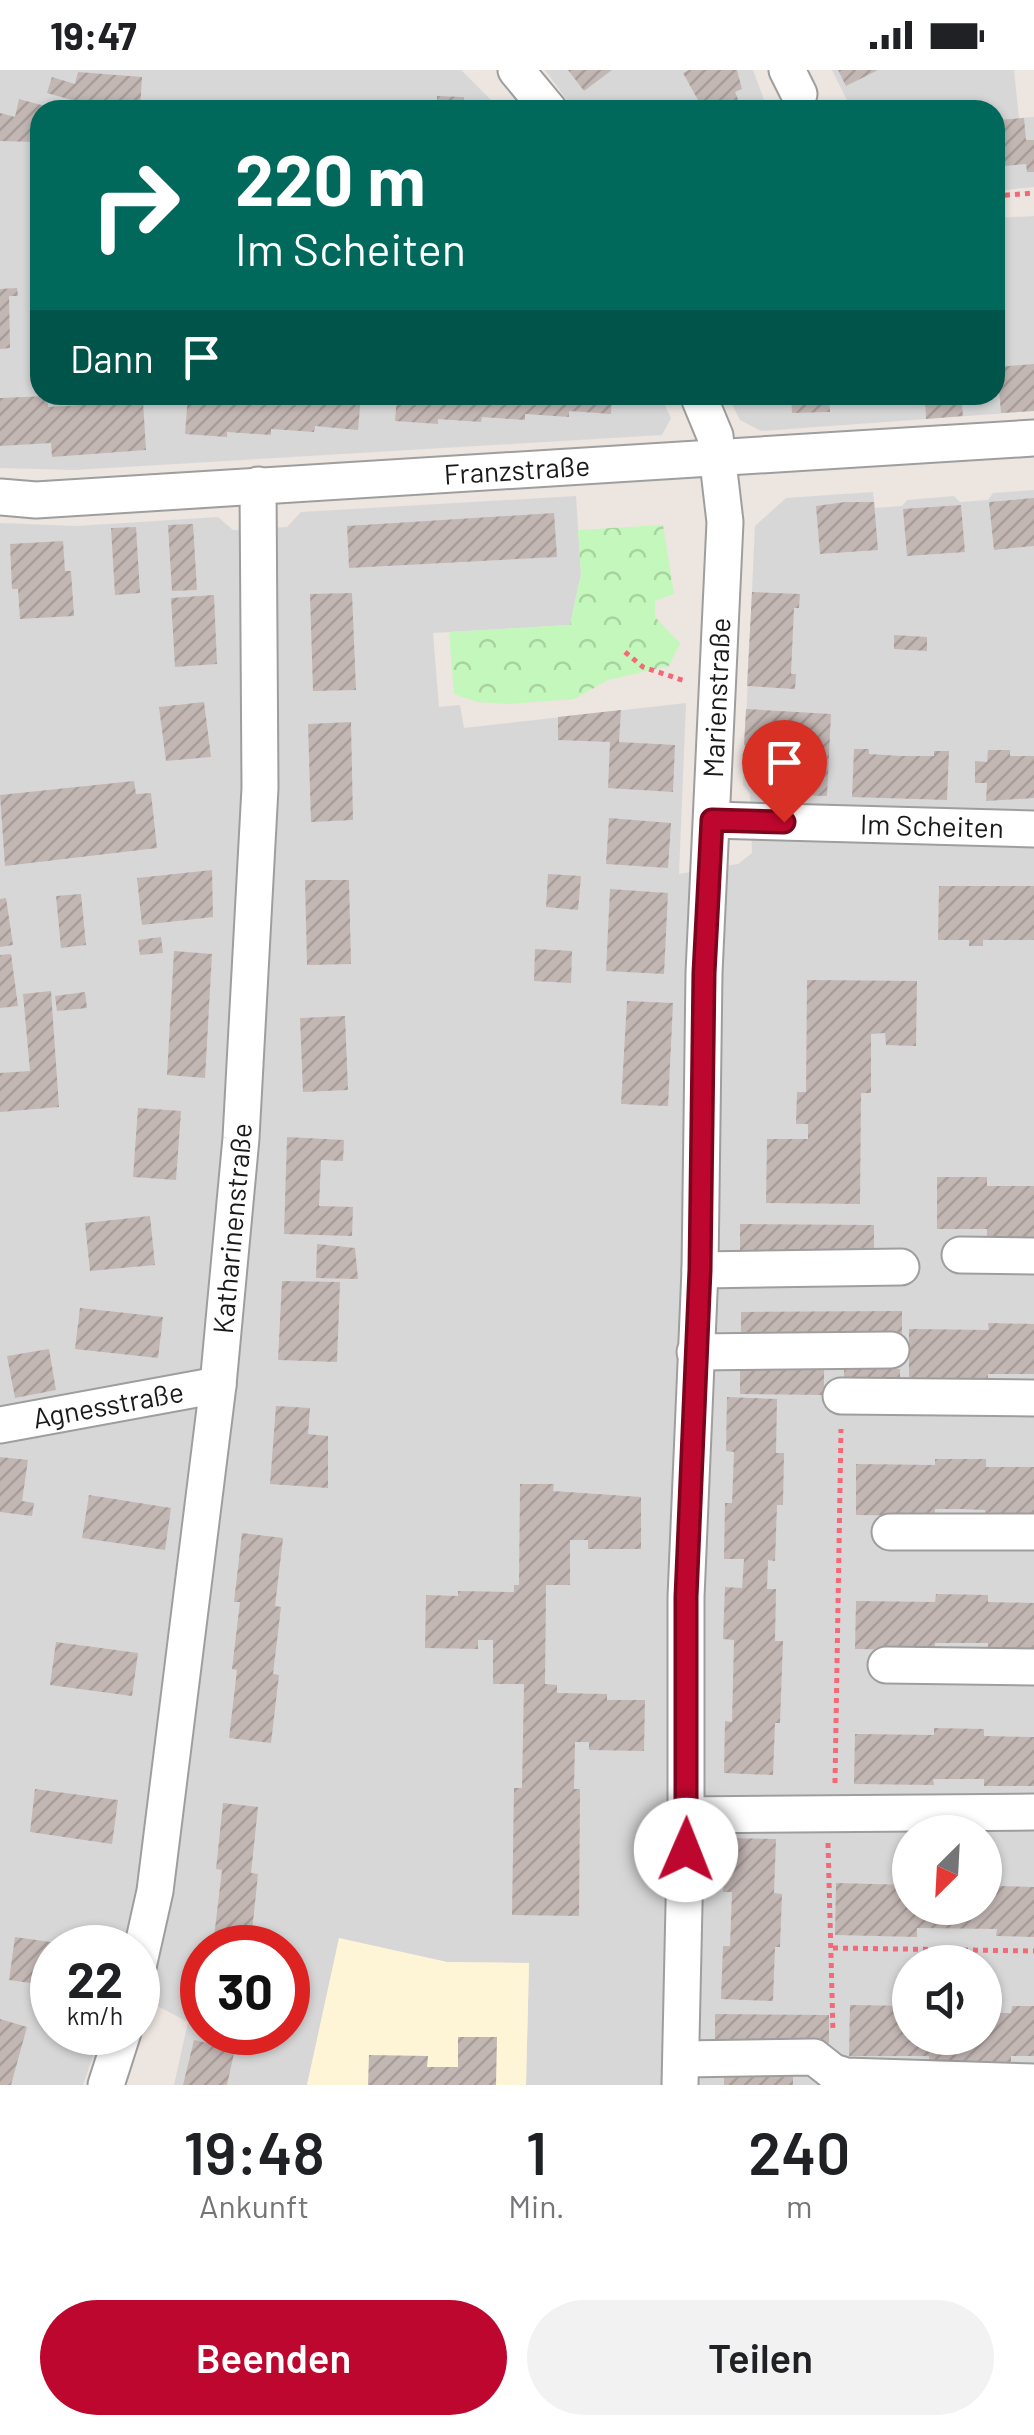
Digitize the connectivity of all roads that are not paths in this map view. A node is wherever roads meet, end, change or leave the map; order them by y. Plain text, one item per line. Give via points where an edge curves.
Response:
1 (516, 70) edge
2 (540, 100) edge
3 (702, 405) edge
4 (1034, 438) edge
5 (719, 459) junction
6 (258, 485) junction
7 (0, 497) edge
8 (712, 820) junction
9 (1034, 829) edge
10 (960, 1255) dead end
11 (1034, 1256) edge
12 (901, 1267) dead end
13 (700, 1270) junction
14 (891, 1350) dead end
15 (695, 1352) junction
16 (218, 1385) junction
17 (841, 1396) road end
18 (1034, 1398) edge
19 (0, 1425) edge
20 (890, 1532) dead end
21 (1034, 1532) edge
22 (886, 1665) dead end
23 (1034, 1667) edge
24 (1034, 1812) edge
25 (686, 1815) junction
26 (147, 1925) edge
27 (115, 2055) edge
28 (681, 2072) edge
29 (1034, 2082) edge
30 (106, 2085) edge

1 - 2 street
3 - 5 street, Marienstraße
4 - 5 street, Franzstraße
5 - 6 street, Franzstraße
5 - 8 street, Marienstraße via 725,522
6 - 7 street, Franzstraße
6 - 16 street, Katharinenstraße via 260,788 242,1138
8 - 9 street, Im Scheiten
8 - 13 street, Marienstraße
10 - 11 street
12 - 13 street
13 - 15 street, Marienstraße
14 - 15 street
15 - 25 street, Marienstraße
16 - 19 street, Agnesstraße
16 - 26 street, Katharinenstraße
17 - 18 street
20 - 21 street
22 - 23 street
24 - 25 street
25 - 28 street, Marienstraße
27 - 30 street
28 - 29 street via 814,2057 846,2076

